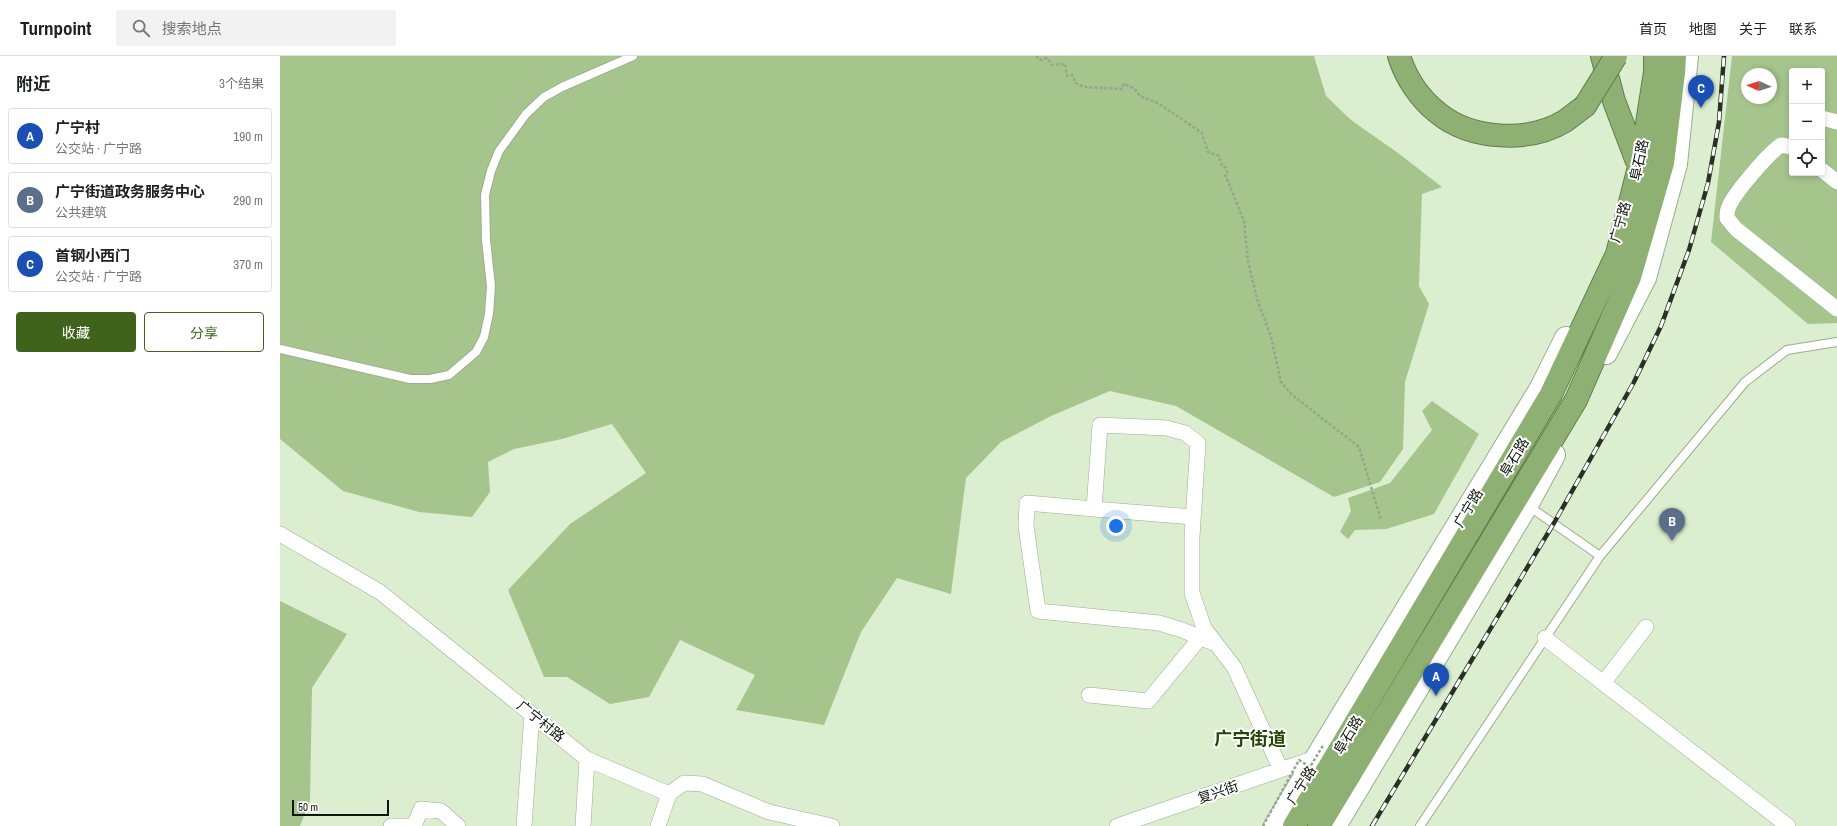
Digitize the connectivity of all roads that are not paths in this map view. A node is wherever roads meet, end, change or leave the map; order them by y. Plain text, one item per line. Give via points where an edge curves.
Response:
1 (633, 56) edge
2 (1399, 56) edge
3 (1602, 56) edge
4 (1616, 56) edge
5 (1644, 56) edge
6 (1655, 56) edge
7 (1675, 56) edge
8 (1688, 56) edge
9 (1825, 119) edge
10 (1837, 122) edge
11 (1789, 143) edge
12 (1636, 159) junction
13 (1825, 172) edge
14 (1837, 182) edge
15 (1837, 309) edge
16 (1837, 342) edge
17 (280, 349) edge
18 (1527, 505) junction
19 (1094, 509) junction
20 (1193, 517) junction
21 (280, 534) edge
22 (1600, 556) junction
23 (1646, 627) dead end
24 (1200, 638) junction
25 (1545, 638) junction
26 (1216, 644) junction
27 (1604, 682) junction
28 (1089, 695) dead end
29 (532, 714) junction
30 (1321, 751) junction
31 (587, 759) junction
32 (1281, 770) junction
33 (669, 794) junction
34 (391, 826) edge
35 (414, 826) edge
36 (458, 826) edge
37 (524, 826) edge
38 (583, 826) edge
39 (658, 826) edge
40 (832, 826) edge
41 (1118, 826) edge
42 (1275, 826) edge
43 (1294, 826) edge
44 (1319, 826) edge
45 (1335, 826) edge
46 (1420, 826) edge
47 (1788, 826) edge

1 - 17 lane via 544,97 526,114 499,151 485,195 491,286 489,314 484,337 476,352 464,364 449,375 430,379 410,379
2 - 4 highway, bridge via 1417,93 1438,114 1476,131 1511,136 1525,135 1565,121 1585,106
3 - 12 highway via 1614,101
5 - 12 street, 广宁路 via 1644,87
6 - 43 highway, 阜石路 via 1655,72 1642,155 1617,254 1555,387
7 - 44 highway, 阜石路 via 1663,163 1630,277 1576,400
8 - 18 street via 1676,164 1645,278
9 - 10 street
11 - 15 street via 1781,144 1772,150 1735,196 1728,209 1727,218 1736,229
12 - 30 street, 广宁路 via 1612,249 1541,388
13 - 14 street
16 - 22 lane via 1787,350 1745,382
18 - 22 lane
18 - 45 street
19 - 20 street
19 - 20 street via 1100,425 1166,428 1185,433 1198,443
19 - 24 street via 1027,503 1026,526 1038,612 1160,623
20 - 26 street via 1192,593 1204,628
21 - 29 street, 广宁村路 via 380,592
22 - 25 lane
23 - 27 street
24 - 26 street
24 - 28 street via 1148,701
25 - 27 street
25 - 46 lane
26 - 32 street via 1234,667
27 - 47 street
29 - 31 street, 广宁村路
29 - 37 street
30 - 32 street, 复兴街
30 - 42 street, 广宁路
31 - 33 street, 广宁村路
31 - 38 street
32 - 41 street, 复兴街
33 - 39 street
33 - 40 street via 684,783 702,784 769,812
34 - 35 street
35 - 36 street via 421,810 441,811

